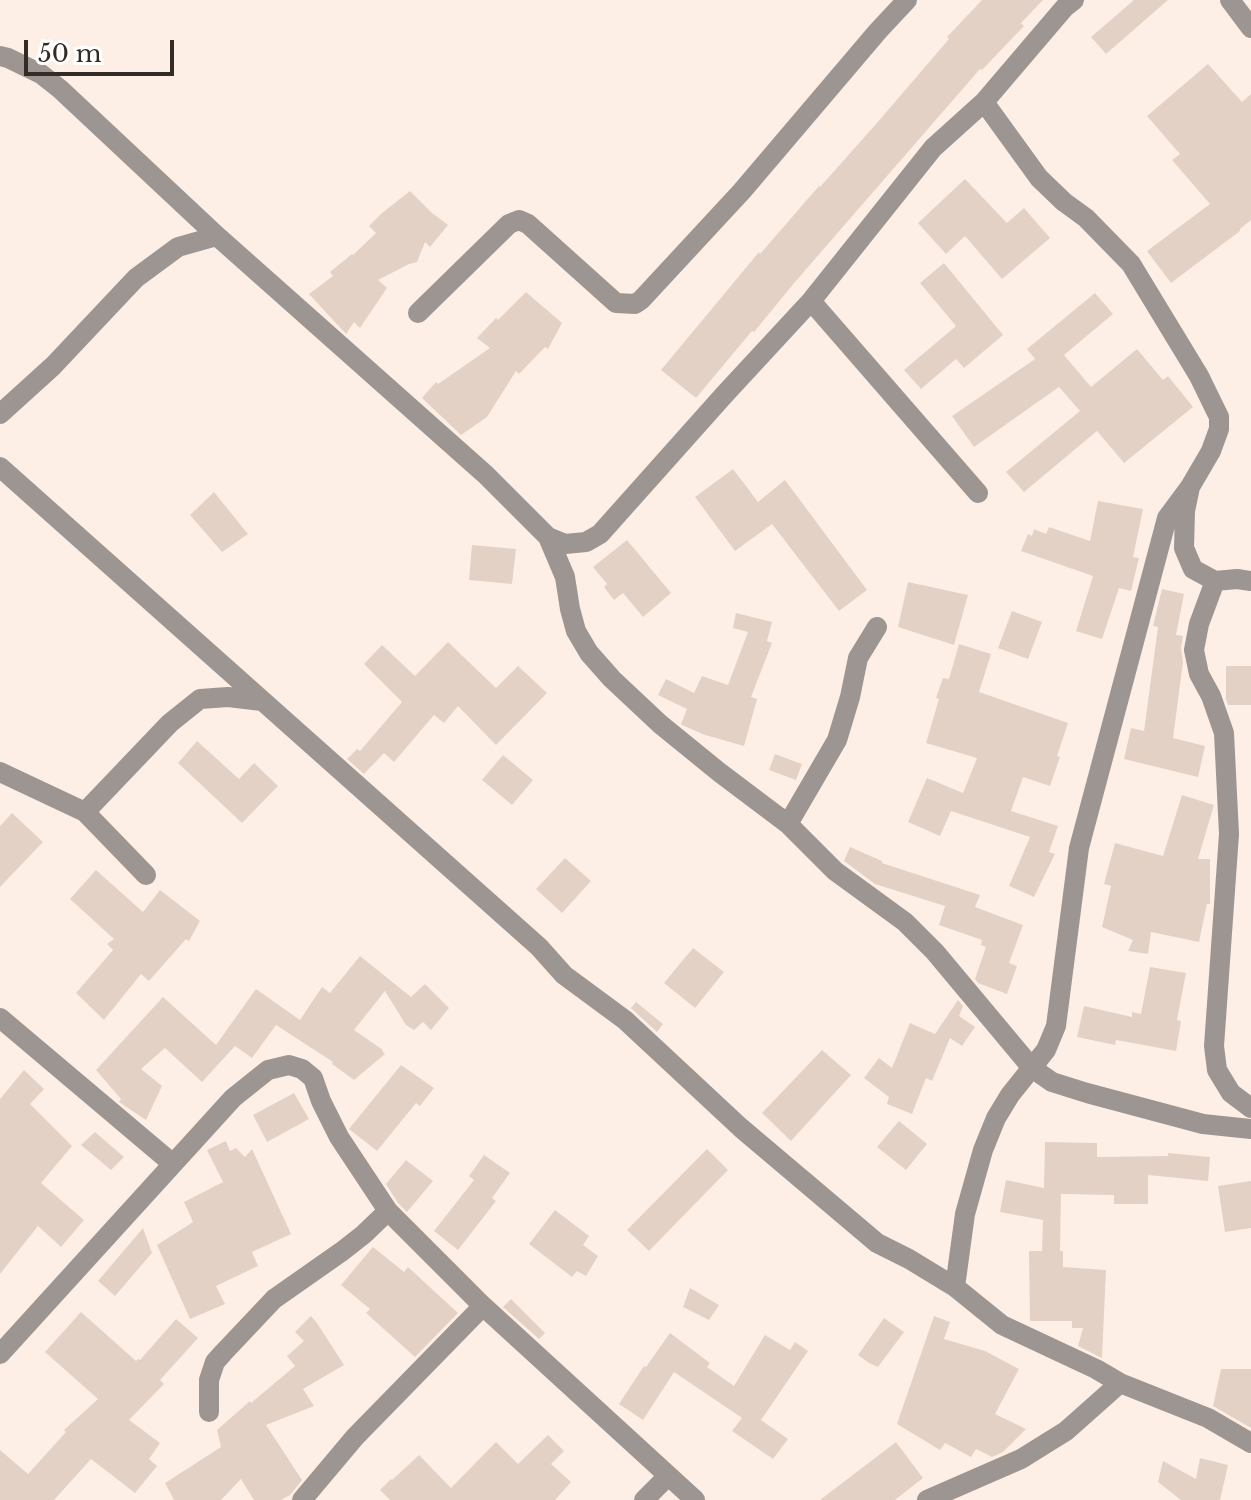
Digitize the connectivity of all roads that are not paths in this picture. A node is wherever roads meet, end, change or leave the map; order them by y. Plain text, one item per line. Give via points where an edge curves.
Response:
1 (907, 0) edge
2 (1074, 0) edge
3 (1230, 0) edge
4 (1251, 28) edge
5 (0, 56) edge
6 (984, 102) junction
7 (217, 236) junction
8 (811, 301) junction
9 (418, 313) dead end
10 (0, 414) edge
11 (0, 467) edge
12 (1190, 487) junction
13 (978, 493) dead end
14 (548, 537) junction
15 (586, 542) junction
16 (565, 577) junction
17 (1215, 581) junction
18 (1251, 581) edge
19 (877, 627) dead end
20 (262, 701) junction
21 (0, 772) edge
22 (85, 812) junction
23 (788, 824) junction
24 (1229, 834) junction
25 (1251, 835) edge
26 (146, 875) dead end
27 (0, 1018) edge
28 (1032, 1068) junction
29 (1251, 1108) edge
30 (1251, 1129) edge
31 (173, 1164) junction
32 (388, 1211) junction
33 (955, 1287) junction
34 (483, 1306) junction
35 (0, 1354) edge
36 (1120, 1383) junction
37 (209, 1412) dead end
38 (1251, 1443) edge
39 (668, 1476) junction
40 (302, 1500) edge
41 (644, 1500) edge
42 (695, 1500) edge
43 (927, 1500) edge

1 - 9 street via 742,191 635,304 616,303 519,220
2 - 6 street
3 - 4 street
5 - 7 street via 60,89
6 - 8 street via 933,148
6 - 12 street via 1039,178 1131,264 1199,376 1219,417 1219,429
7 - 10 street via 178,247 136,278
7 - 14 street via 486,475
8 - 13 street
8 - 15 street via 600,534
11 - 20 street
12 - 17 street via 1184,548 1193,569
12 - 28 street via 1167,518 1079,848 1056,1026
14 - 15 street via 565,544
14 - 16 street
15 - 16 street
16 - 23 street via 576,631 589,653 660,724
17 - 18 street
17 - 24 street via 1194,650 1224,733
19 - 23 street via 858,658 837,740
20 - 22 street via 200,699
20 - 33 street via 564,975 625,1020 854,1224
21 - 22 street
22 - 26 street
23 - 28 street via 835,871 905,922 935,952
24 - 25 street
24 - 29 street via 1214,1046 1217,1070 1231,1093
27 - 31 street
28 - 30 street via 1052,1082 1087,1093 1203,1124
28 - 33 street via 996,1118 983,1150 965,1214
31 - 32 street via 233,1098 268,1070 289,1065 313,1078 339,1137
31 - 35 street
32 - 34 street
32 - 37 street via 274,1299 223,1353 209,1380
33 - 36 street via 1002,1325
34 - 39 street
34 - 40 street via 355,1437
36 - 38 street via 1208,1418
36 - 43 street via 1066,1431 1021,1459
39 - 41 street
39 - 42 street

